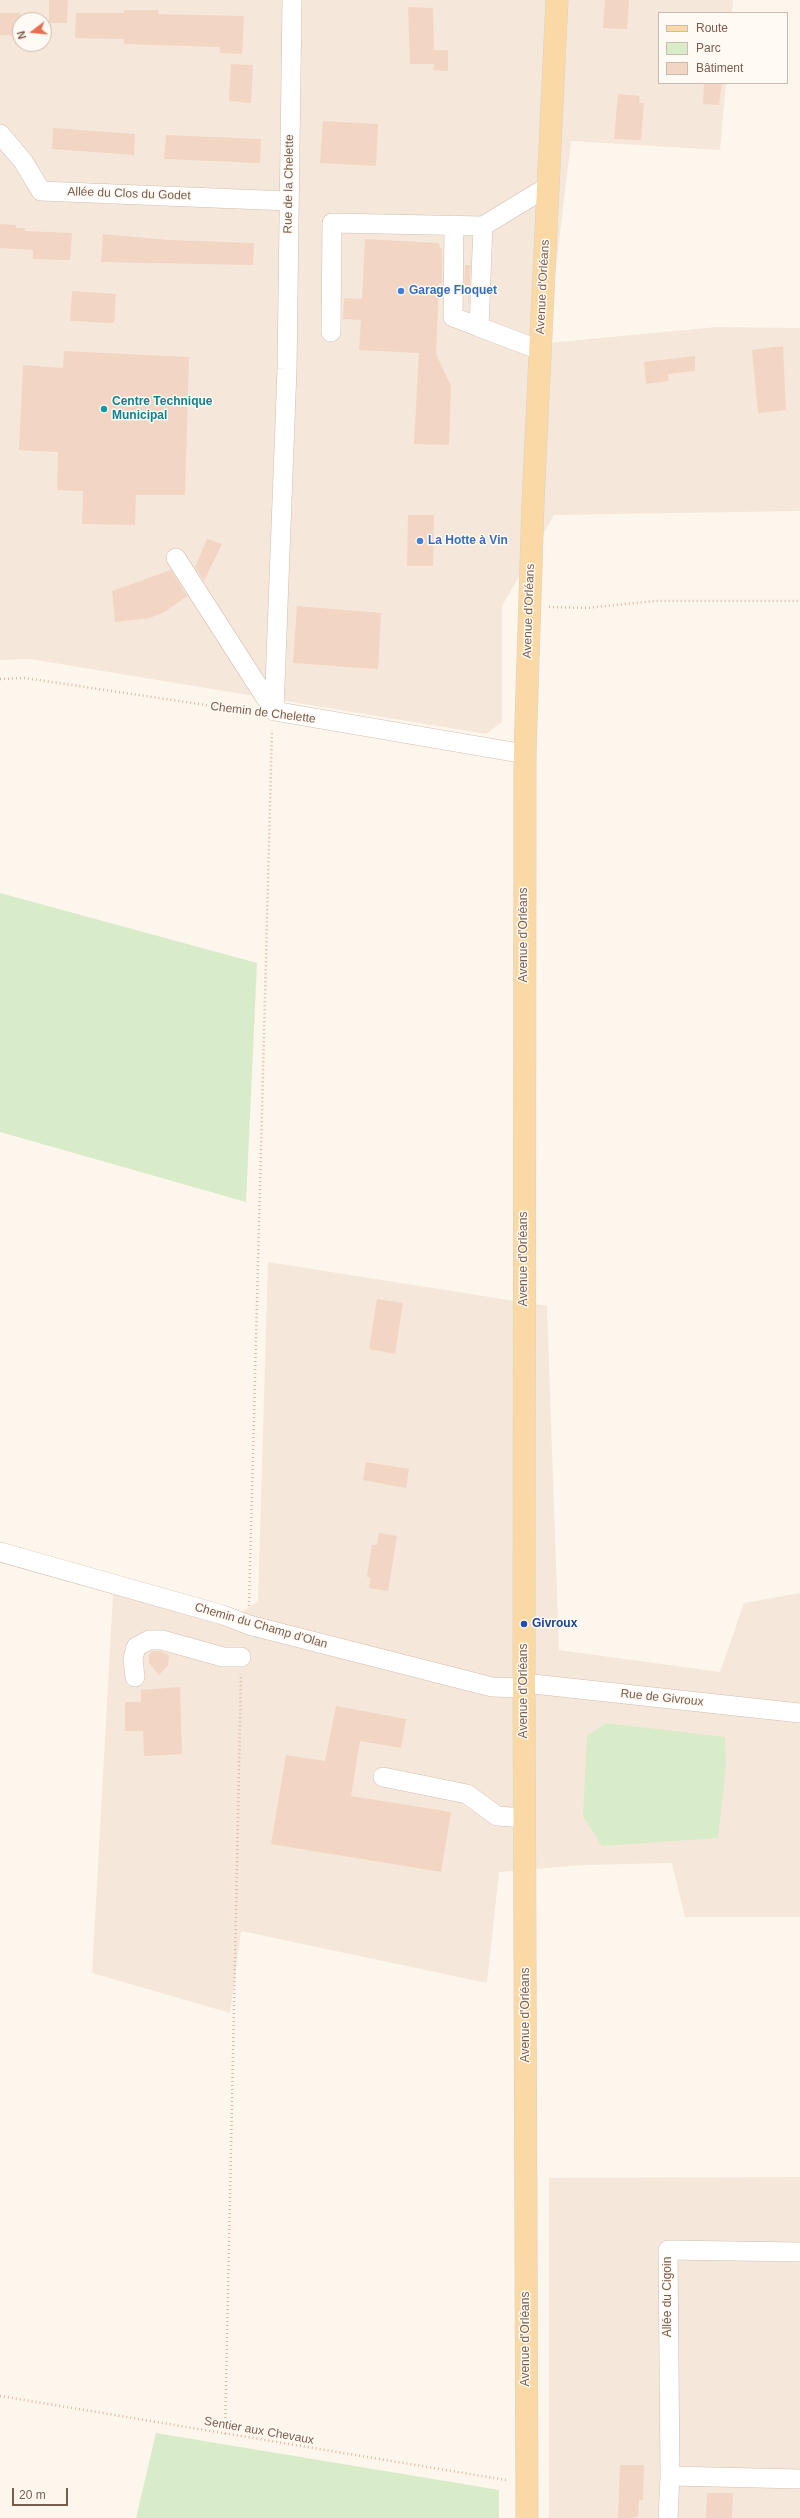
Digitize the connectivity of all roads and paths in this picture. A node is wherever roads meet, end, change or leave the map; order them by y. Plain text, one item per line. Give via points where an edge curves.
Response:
1 (292, 0) edge
2 (557, 0) edge
3 (0, 134) edge
4 (547, 187) junction
5 (288, 201) junction
6 (454, 226) junction
7 (483, 226) junction
8 (479, 327) junction
9 (330, 332) dead end
10 (540, 350) junction
11 (176, 558) dead end
12 (800, 601) edge
13 (529, 606) junction
14 (0, 679) edge
15 (274, 711) junction
16 (525, 754) junction
17 (0, 1552) edge
18 (249, 1625) junction
19 (241, 1657) joint
20 (135, 1677) dead end
21 (524, 1686) junction
22 (800, 1713) edge
23 (383, 1777) dead end
24 (525, 1818) junction
25 (800, 2252) edge
26 (0, 2396) edge
27 (225, 2434) junction
28 (670, 2476) junction
29 (800, 2479) edge
30 (508, 2480) dead end
31 (527, 2518) edge
32 (668, 2518) edge

1 - 5 street, Rue de la Chelette
2 - 4 main road, Avenue d'Orléans
3 - 5 street, Allée du Clos du Godet via 23,161 40,191
4 - 7 street
4 - 10 main road, Avenue d'Orléans
5 - 15 street, Rue de la Chelette via 287,369
6 - 7 street
6 - 8 street via 453,317
6 - 9 street via 332,223
7 - 8 street
8 - 10 street
10 - 13 main road, Avenue d'Orléans
11 - 15 street
12 - 13 path via 654,601 587,608
13 - 16 main road, Avenue d'Orléans
14 - 15 path, Chemin de Chelette via 25,678 250,712
15 - 16 street, Chemin de Chelette
15 - 18 path via 270,763
16 - 21 main road, Avenue d'Orléans
17 - 18 street, Chemin du Champ d'Olan via 223,1615
18 - 21 street, Chemin du Champ d'Olan via 492,1687
19 - 20 street via 223,1657 162,1640 149,1640 136,1647 133,1659
19 - 27 path
21 - 22 street, Rue de Givroux
21 - 24 main road, Avenue d'Orléans
23 - 24 street via 467,1794 498,1816
24 - 31 main road, Avenue d'Orléans
25 - 28 street, Allée du Cigoin via 668,2250
26 - 27 path, Sentier aux Chevaux
27 - 30 path, Sentier aux Chevaux
28 - 29 street
28 - 32 street, Allée du Cigoin

